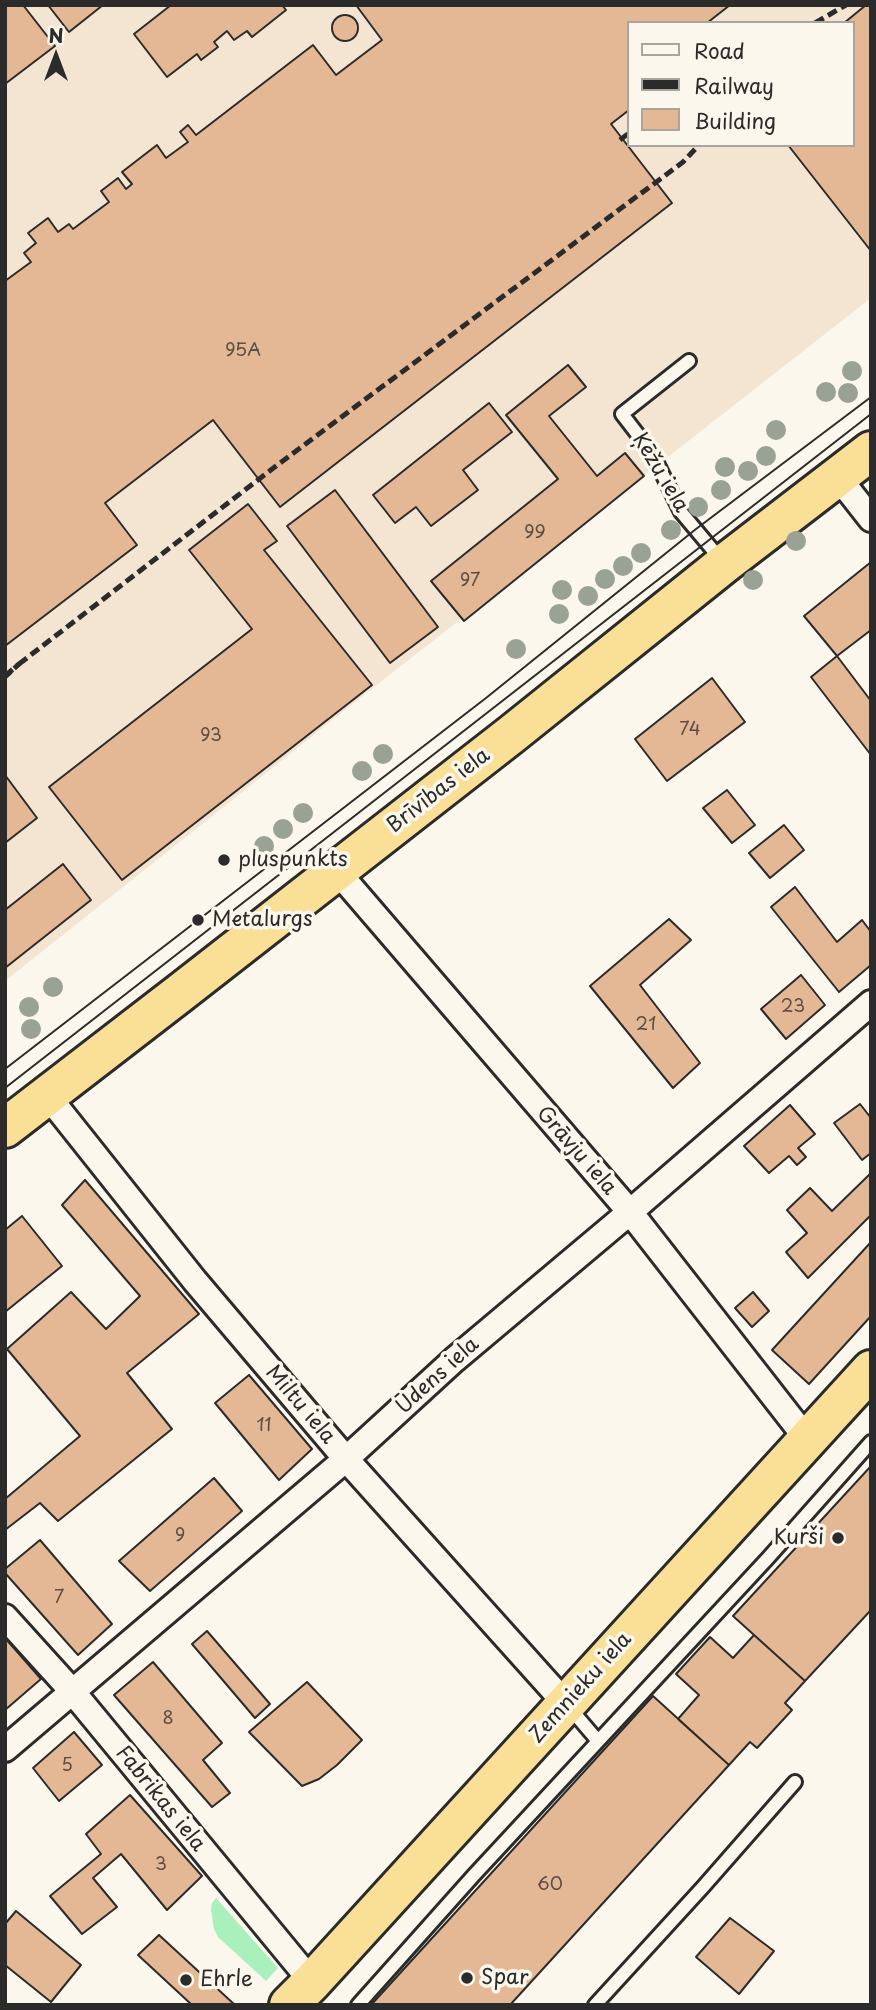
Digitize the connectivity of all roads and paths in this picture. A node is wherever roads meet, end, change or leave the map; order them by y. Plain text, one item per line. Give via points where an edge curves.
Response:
1 (689, 362) dead end
2 (871, 452) edge
3 (838, 477) junction
4 (871, 519) edge
5 (724, 564) junction
6 (336, 870) junction
7 (871, 1003) edge
8 (47, 1095) junction
9 (5, 1128) edge
10 (630, 1212) junction
11 (871, 1370) edge
12 (807, 1439) junction
13 (871, 1442) edge
14 (346, 1459) junction
15 (5, 1617) edge
16 (72, 1691) junction
17 (566, 1704) junction
18 (598, 1741) junction
19 (5, 1749) edge
20 (795, 1782) dead end
21 (300, 1994) edge
22 (358, 2005) edge
23 (595, 2005) edge

1 - 5 lane, Ķēžu iela via 622,414 652,453 681,512
2 - 3 highway, Brīvības iela
3 - 4 street
3 - 5 highway, Brīvības iela
5 - 6 highway, Brīvības iela
6 - 8 highway, Brīvības iela
6 - 10 street, Grāvju iela
7 - 10 street, Ūdens iela
8 - 9 highway, Brīvības iela
8 - 14 street, Miltu iela via 195,1281
10 - 12 street, Grāvju iela
10 - 14 street, Ūdens iela via 454,1360
11 - 12 highway, Zemnieku iela
12 - 17 highway, Zemnieku iela
13 - 18 lane
14 - 16 street, Ūdens iela
14 - 17 street, Miltu iela
15 - 16 street, Fabrikas iela
16 - 19 street, Ūdens iela
16 - 21 street, Fabrikas iela
17 - 18 lane
17 - 21 highway, Zemnieku iela
18 - 22 lane
20 - 23 lane

